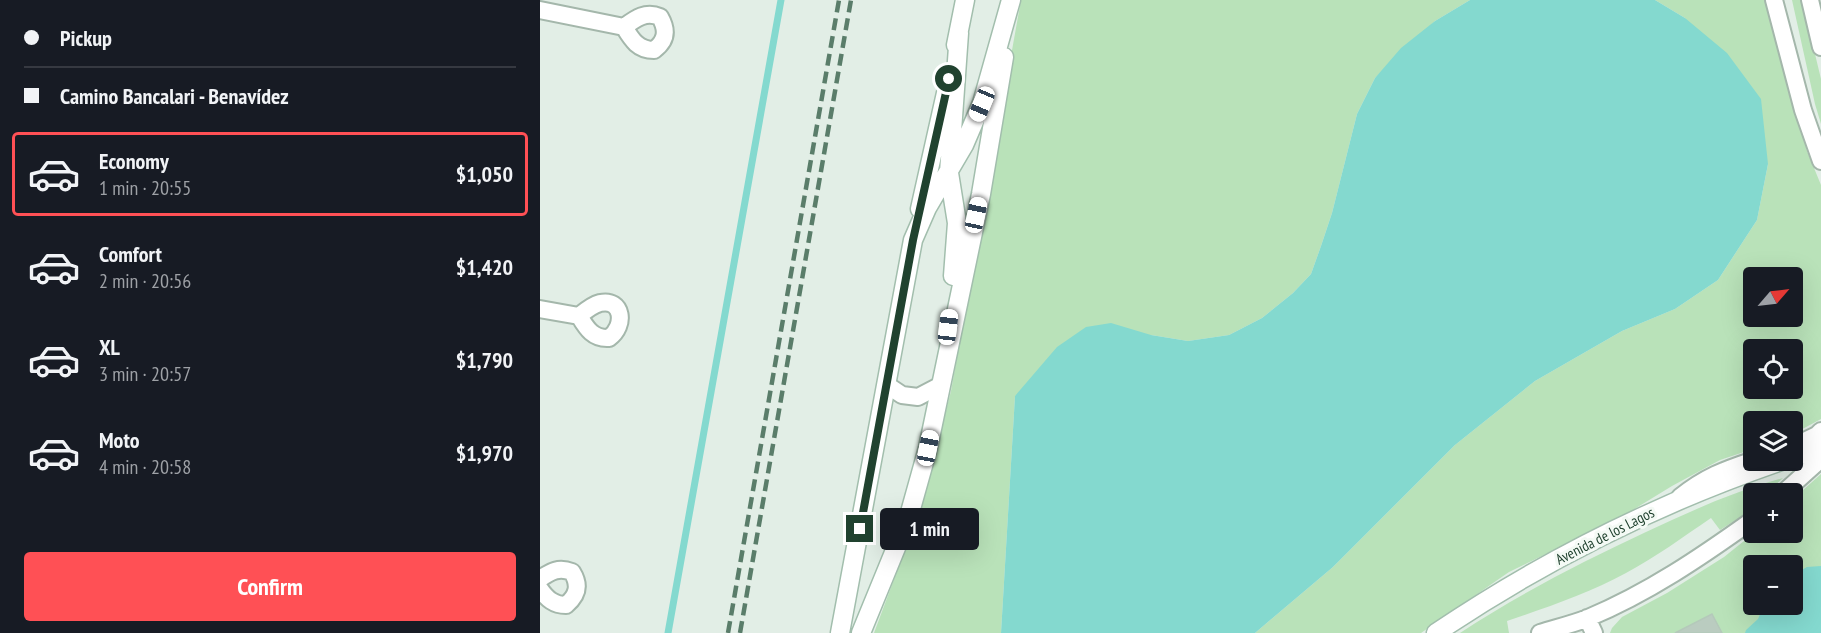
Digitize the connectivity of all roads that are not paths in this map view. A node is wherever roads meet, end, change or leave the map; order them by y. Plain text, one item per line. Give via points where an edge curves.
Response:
1 (964, 0) edge
2 (1011, 0) edge
3 (1774, 0) edge
4 (1810, 0) edge
5 (540, 10) edge
6 (624, 27) dead end
7 (959, 33) junction
8 (1821, 47) edge
9 (1821, 161) edge
10 (949, 173) junction
11 (913, 240) junction
12 (540, 309) edge
13 (579, 316) dead end
14 (941, 385) junction
15 (886, 386) junction
16 (1821, 431) edge
17 (1803, 442) edge
18 (1821, 449) edge
19 (1803, 455) edge
20 (1821, 459) edge
21 (1743, 464) edge
22 (1752, 471) edge
23 (1794, 483) edge
24 (1672, 503) junction
25 (1743, 527) edge
26 (540, 579) edge
27 (540, 589) edge
28 (1591, 626) edge
29 (840, 633) edge
30 (861, 633) edge
31 (1436, 633) edge
32 (1540, 633) edge

1 - 7 main road
2 - 10 main road via 982,104
2 - 14 main road via 981,194
3 - 9 street
4 - 8 street
5 - 6 street
7 - 10 main road
7 - 11 main road
10 - 11 main road
10 - 14 main road via 957,232
11 - 15 main road
12 - 13 street
14 - 15 street via 918,397 902,395
14 - 30 main road via 909,516
15 - 29 main road
16 - 17 street
18 - 19 main road
20 - 23 street
21 - 24 street via 1698,483
22 - 24 main road, Avenida de los Lagos
24 - 31 main road, Avenida de los Lagos via 1527,576
25 - 28 street via 1695,562 1612,607
26 - 27 street via 565,569 572,572 578,584 576,596 566,605 551,602
28 - 32 street

